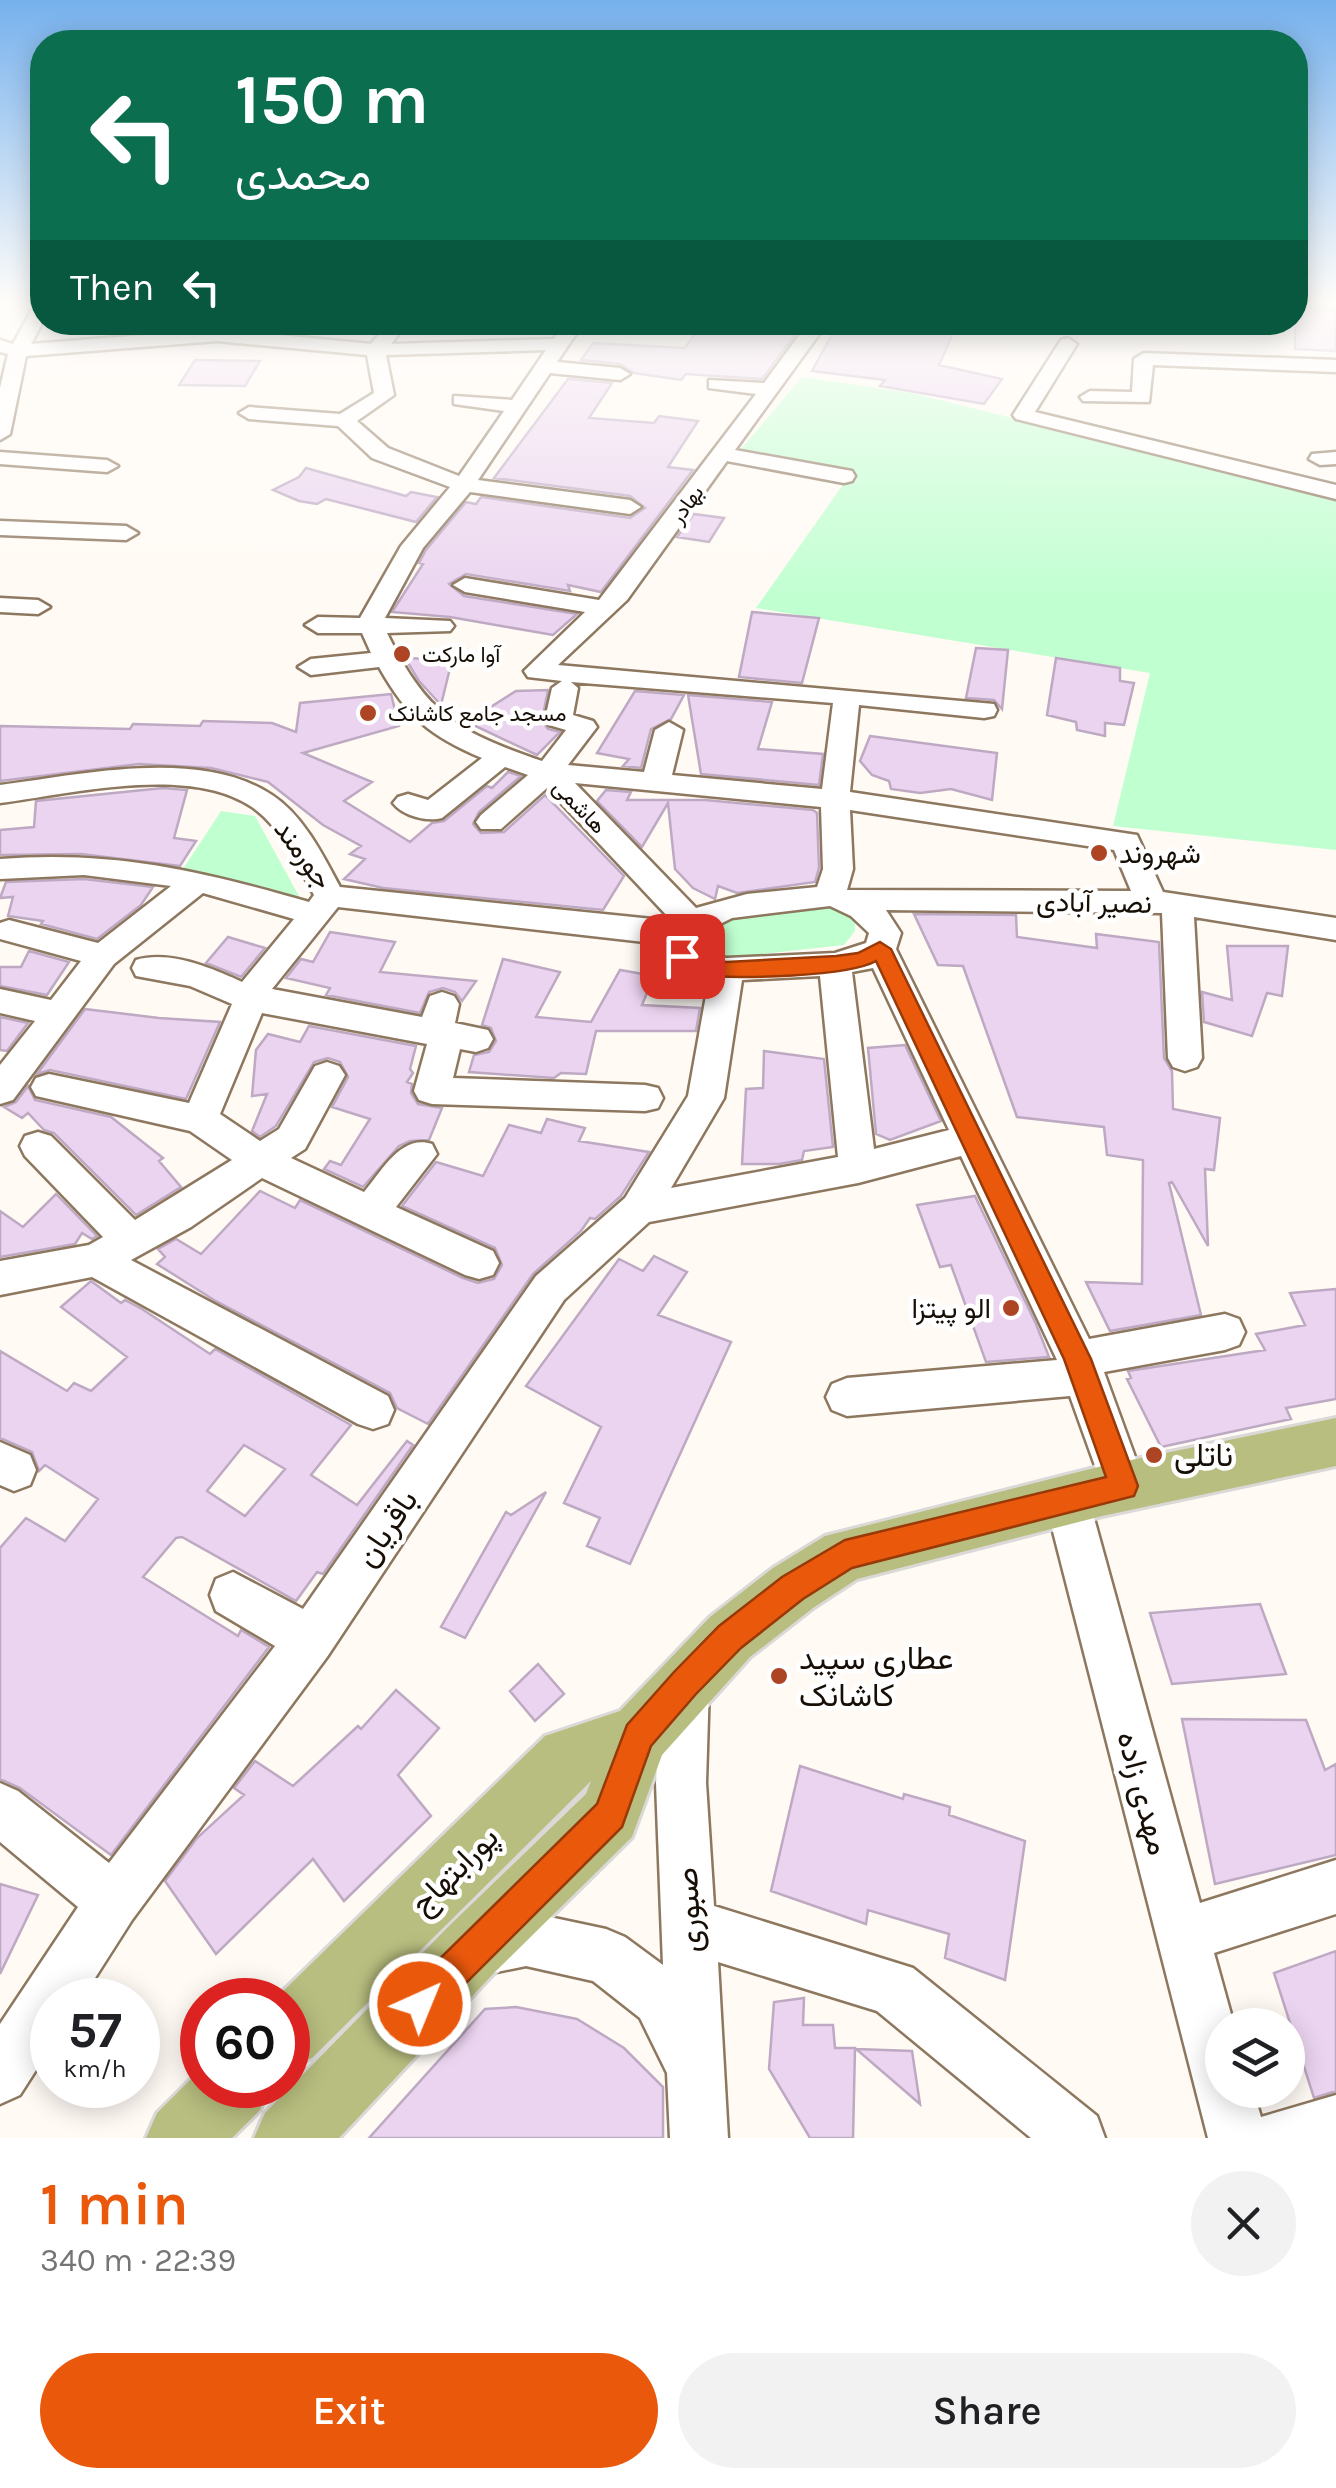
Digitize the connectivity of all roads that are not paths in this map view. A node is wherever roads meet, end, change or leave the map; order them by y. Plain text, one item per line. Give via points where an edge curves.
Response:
1 (3, 404) edge
2 (370, 404) edge
3 (493, 404) edge
4 (522, 404) edge
5 (759, 404) edge
6 (1030, 404) edge
7 (520, 407) junction
8 (249, 413) dead end
9 (344, 420) junction
10 (0, 434) edge
11 (722, 454) junction
12 (0, 458) edge
13 (107, 466) dead end
14 (844, 476) dead end
15 (464, 485) junction
16 (1336, 492) edge
17 (630, 507) dead end
18 (0, 528) edge
19 (126, 533) dead end
20 (466, 585) dead end
21 (0, 605) edge
22 (38, 607) dead end
23 (604, 608) junction
24 (370, 623) junction
25 (318, 625) dead end
26 (441, 626) dead end
27 (385, 659) junction
28 (311, 667) dead end
29 (565, 688) dead end
30 (848, 696) junction
31 (984, 710) dead end
32 (669, 730) dead end
33 (503, 755) junction
34 (548, 772) junction
35 (656, 781) junction
36 (0, 794) edge
37 (835, 799) junction
38 (408, 803) dead end
39 (490, 822) dead end
40 (0, 869) edge
41 (199, 880) junction
42 (840, 898) junction
43 (1164, 902) junction
44 (322, 905) junction
45 (682, 928) junction
46 (1336, 929) edge
47 (9, 931) dead end
48 (880, 949) junction
49 (103, 956) junction
50 (836, 964) junction
51 (148, 968) dead end
52 (727, 970) junction
53 (250, 1000) junction
54 (0, 1001) edge
55 (57, 1014) junction
56 (1185, 1058) dead end
57 (328, 1075) dead end
58 (49, 1087) dead end
59 (0, 1091) edge
60 (645, 1098) dead end
61 (200, 1119) junction
62 (974, 1138) junction
63 (38, 1146) dead end
64 (419, 1154) dead end
65 (261, 1161) junction
66 (858, 1168) junction
67 (638, 1209) junction
68 (372, 1210) junction
69 (114, 1251) junction
70 (479, 1262) dead end
71 (0, 1278) edge
72 (1225, 1332) dead end
73 (1080, 1368) junction
74 (847, 1397) dead end
75 (373, 1410) dead end
76 (1336, 1442) edge
77 (1124, 1486) junction
78 (1068, 1500) junction
79 (233, 1595) dead end
80 (310, 1640) junction
81 (685, 1683) junction
82 (638, 1736) junction
83 (0, 1810) edge
84 (1336, 1887) edge
85 (113, 1901) junction
86 (689, 1926) junction
87 (1181, 1936) junction
88 (471, 1950) junction
89 (310, 2012) edge
90 (1205, 2023) edge
91 (696, 2071) junction
92 (0, 2075) edge
93 (213, 2108) edge
94 (1229, 2108) edge
95 (1336, 2124) edge
96 (1076, 2137) edge
97 (182, 2138) edge
98 (290, 2138) edge
99 (699, 2138) edge
100 (1237, 2138) edge
101 (1281, 2138) edge

1 - 10 street
2 - 9 street
3 - 7 street
4 - 7 street
5 - 11 street, بهادر
6 - 16 street via 1023,415
7 - 15 street
8 - 9 street
9 - 15 street via 380,453
11 - 14 street
11 - 23 street, بهادر
12 - 13 street
15 - 17 street
15 - 24 street via 412,546
18 - 19 street
20 - 23 street
21 - 22 street
23 - 30 street, بهادر via 536,671
24 - 25 street
24 - 26 street
24 - 27 street, هاشمی
27 - 28 street
27 - 33 street, هاشمی via 432,721
29 - 34 street via 560,719 583,727
30 - 31 street
30 - 37 street
32 - 35 street
33 - 34 street, هاشمی
33 - 38 street via 432,812
34 - 35 street
34 - 39 street
34 - 45 street, هاشمی
35 - 37 street
36 - 44 street, جورمند via 181,778 229,785 262,800 299,839
37 - 42 street
37 - 43 street via 1126,842
40 - 41 street via 69,862
41 - 44 street
41 - 49 street
42 - 43 street, نصیر آبادی
42 - 45 street, نصیر آبادی via 714,912
42 - 48 street via 878,918 885,933
43 - 46 street, نصیر آبادی
43 - 56 street
44 - 45 street, جورمند
44 - 53 street
45 - 52 street, هاشمی via 682,956
47 - 49 street
48 - 50 street
48 - 62 street
49 - 55 street
50 - 52 street
50 - 66 street
51 - 53 street via 196,976
52 - 67 street, باقریان via 706,1098
53 - 60 street via 450,1028 432,1091
53 - 61 street
54 - 55 street
55 - 59 street
57 - 65 street via 292,1138
58 - 61 street
61 - 65 street
62 - 66 street
62 - 73 street
63 - 69 street
64 - 68 street
65 - 68 street
65 - 69 street
66 - 67 street
67 - 80 street, باقریان via 550,1288
68 - 70 street
69 - 71 street
69 - 75 street
72 - 73 street
73 - 74 street
73 - 77 street
76 - 77 main road
77 - 78 main road
78 - 81 main road via 845,1555 730,1637
78 - 87 street, مهدی زاده
79 - 80 street
80 - 85 street, باقریان
81 - 82 main road
81 - 86 street, صبوری via 681,1783
82 - 88 main road via 610,1815
82 - 89 main road, پورابتهاج via 568,1758
83 - 85 street
84 - 87 street
85 - 92 street, باقریان
86 - 91 street, صبوری
86 - 96 street via 892,1988
87 - 90 street, مهدی زاده
88 - 91 street via 526,1940 606,1956 660,1998
88 - 98 main road
91 - 99 street, صبوری
93 - 97 main road
94 - 100 street, مهدی زاده
95 - 101 street

